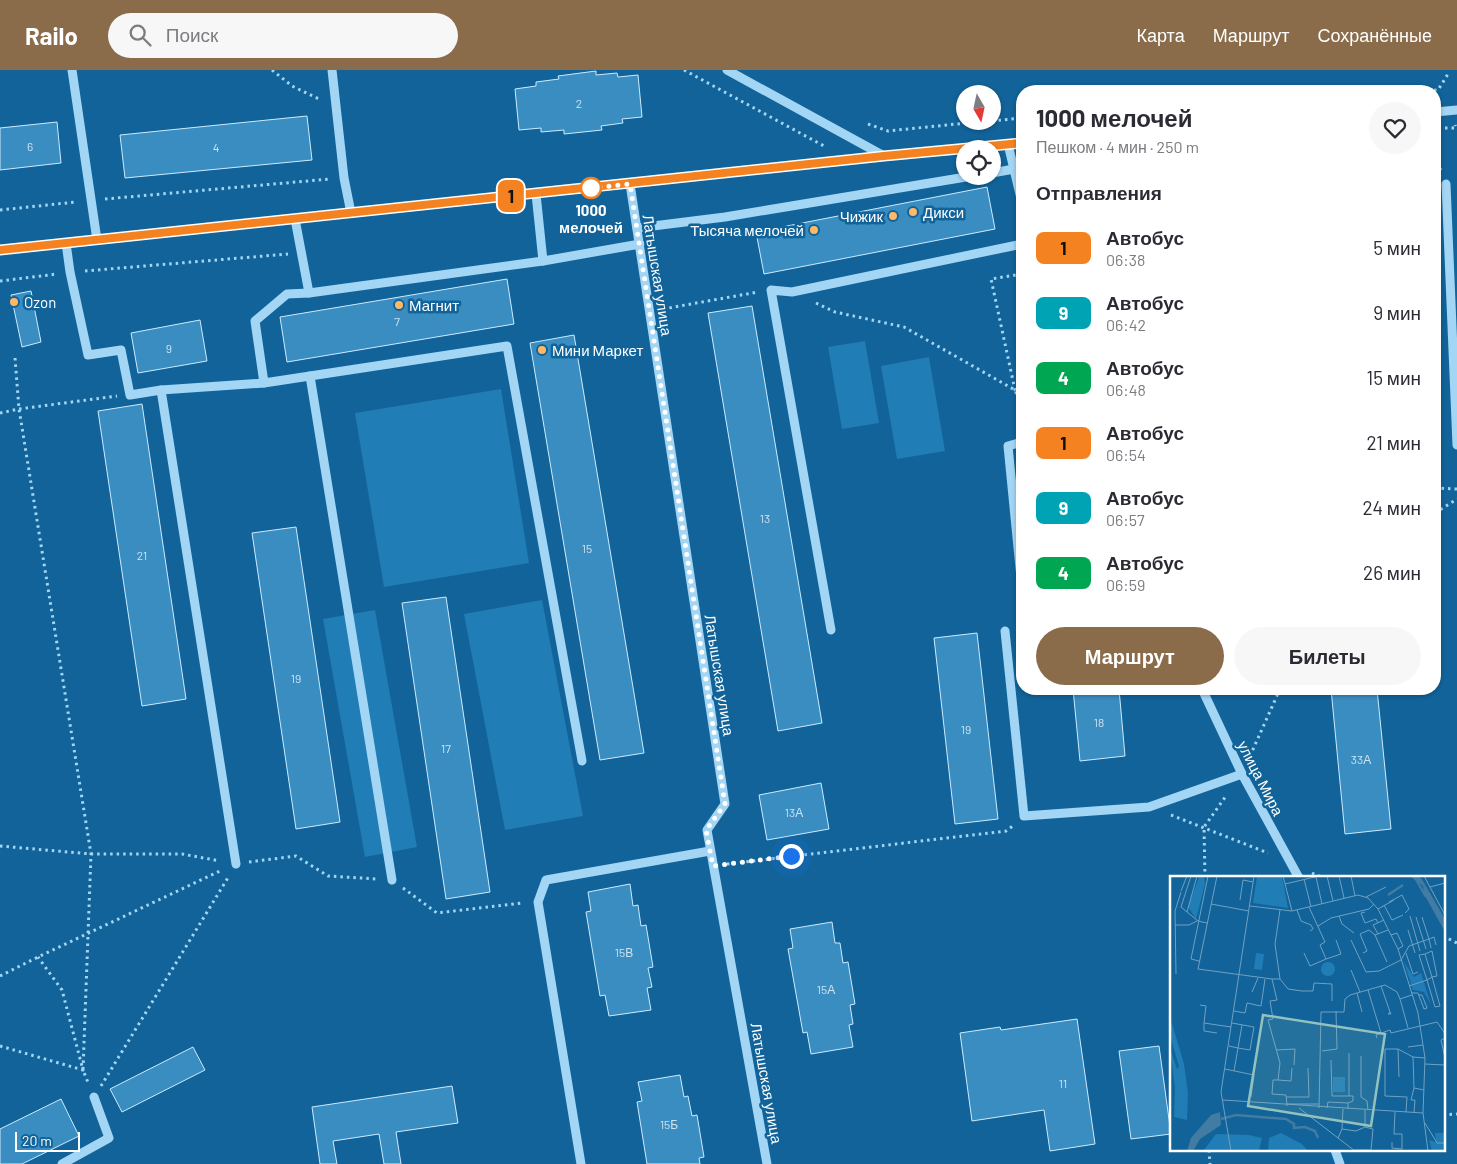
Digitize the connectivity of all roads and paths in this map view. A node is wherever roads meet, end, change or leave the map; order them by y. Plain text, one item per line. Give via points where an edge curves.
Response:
1 (72, 70) edge
2 (272, 70) edge
3 (332, 70) edge
4 (684, 70) edge
5 (727, 70) edge
6 (1448, 74) dead end
7 (1441, 85) edge
8 (336, 106) junction
9 (1457, 110) edge
10 (1441, 111) edge
11 (1016, 119) edge
12 (1001, 120) edge
13 (868, 124) dead end
14 (956, 124) edge
15 (1016, 143) edge
16 (1008, 144) junction
17 (828, 148) dead end
18 (884, 156) junction
19 (1014, 169) junction
20 (1001, 171) edge
21 (344, 178) junction
22 (1016, 178) edge
23 (956, 179) edge
24 (630, 184) junction
25 (1446, 184) dead end
26 (536, 194) junction
27 (91, 201) junction
28 (0, 210) edge
29 (351, 213) junction
30 (295, 219) junction
31 (637, 228) junction
32 (97, 240) junction
33 (66, 243) junction
34 (640, 244) junction
35 (1016, 245) edge
36 (0, 250) edge
37 (301, 253) junction
38 (543, 261) junction
39 (70, 272) junction
40 (1016, 275) edge
41 (0, 281) edge
42 (771, 290) junction
43 (792, 292) junction
44 (309, 293) junction
45 (650, 311) junction
46 (15, 358) dead end
47 (310, 376) junction
48 (264, 384) junction
49 (161, 390) junction
50 (1015, 390) joint
51 (130, 395) junction
52 (19, 409) junction
53 (0, 413) edge
54 (1016, 444) edge
55 (1457, 445) edge
56 (1441, 488) edge
57 (1457, 489) edge
58 (1457, 499) edge
59 (1441, 509) edge
60 (1016, 527) edge
61 (831, 630) dead end
62 (1004, 631) dead end
63 (1205, 695) edge
64 (582, 761) dead end
65 (1242, 774) junction
66 (1149, 807) junction
67 (1024, 816) junction
68 (0, 846) edge
69 (710, 851) junction
70 (91, 854) junction
71 (1290, 862) junction
72 (236, 864) junction
73 (713, 866) junction
74 (1298, 876) edge
75 (1319, 876) edge
76 (392, 880) junction
77 (538, 902) junction
78 (89, 933) junction
79 (1444, 936) edge
80 (1457, 943) edge
81 (38, 956) junction
82 (0, 976) edge
83 (0, 1046) edge
84 (83, 1070) junction
85 (94, 1097) junction
86 (1457, 1114) edge
87 (1444, 1115) edge
88 (1336, 1152) edge
89 (62, 1164) edge
90 (581, 1164) edge
91 (767, 1164) edge
92 (1340, 1164) edge

1 - 27 street
2 - 8 path via 292,86
3 - 8 street
4 - 17 path
5 - 18 street
6 - 7 path
8 - 21 street
9 - 10 street
11 - 12 path
13 - 14 path via 888,131
15 - 16 street
16 - 18 street
16 - 19 street
18 - 24 street
19 - 20 street
19 - 22 street
21 - 27 path
21 - 29 street
23 - 31 street via 725,217
24 - 26 street
24 - 31 street, Латышская улица
25 - 55 street
26 - 29 street
26 - 38 street
27 - 28 path
27 - 32 street
29 - 30 street
30 - 32 street
30 - 37 street
31 - 34 street, Латышская улица
32 - 33 street
33 - 36 street
33 - 39 street
34 - 38 street
34 - 45 street, Латышская улица
35 - 43 street
37 - 39 path
37 - 44 street
38 - 44 street
39 - 41 path
39 - 51 street via 88,355 121,350
40 - 50 path via 991,279
42 - 43 street
42 - 45 path
42 - 61 street
43 - 50 path via 835,312 904,326
44 - 48 street via 287,294 254,321
45 - 69 street, Латышская улица via 725,804 706,830
46 - 52 path
47 - 48 street
47 - 64 street via 507,346
47 - 76 street
48 - 49 street
49 - 51 street
49 - 72 street
51 - 52 path
52 - 53 path
52 - 70 path
54 - 60 street via 1008,446
56 - 57 path
58 - 59 path
62 - 67 street
63 - 65 street, улица Мира
65 - 66 street
65 - 71 street, улица Мира
66 - 67 street
66 - 71 path
67 - 73 path via 1006,830
68 - 70 path
69 - 73 street, Латышская улица
69 - 77 street via 546,880
70 - 72 path via 182,854
70 - 78 path
71 - 74 street, улица Мира
71 - 75 path
72 - 76 path via 296,856 328,876
72 - 78 path
72 - 85 path
73 - 91 street, Латышская улица
76 - 77 path via 437,913
77 - 90 street
78 - 81 path
78 - 84 path
79 - 80 path
81 - 82 path
81 - 84 path via 62,990
83 - 84 path
84 - 85 path
85 - 89 street via 109,1138
86 - 87 path
88 - 92 street

